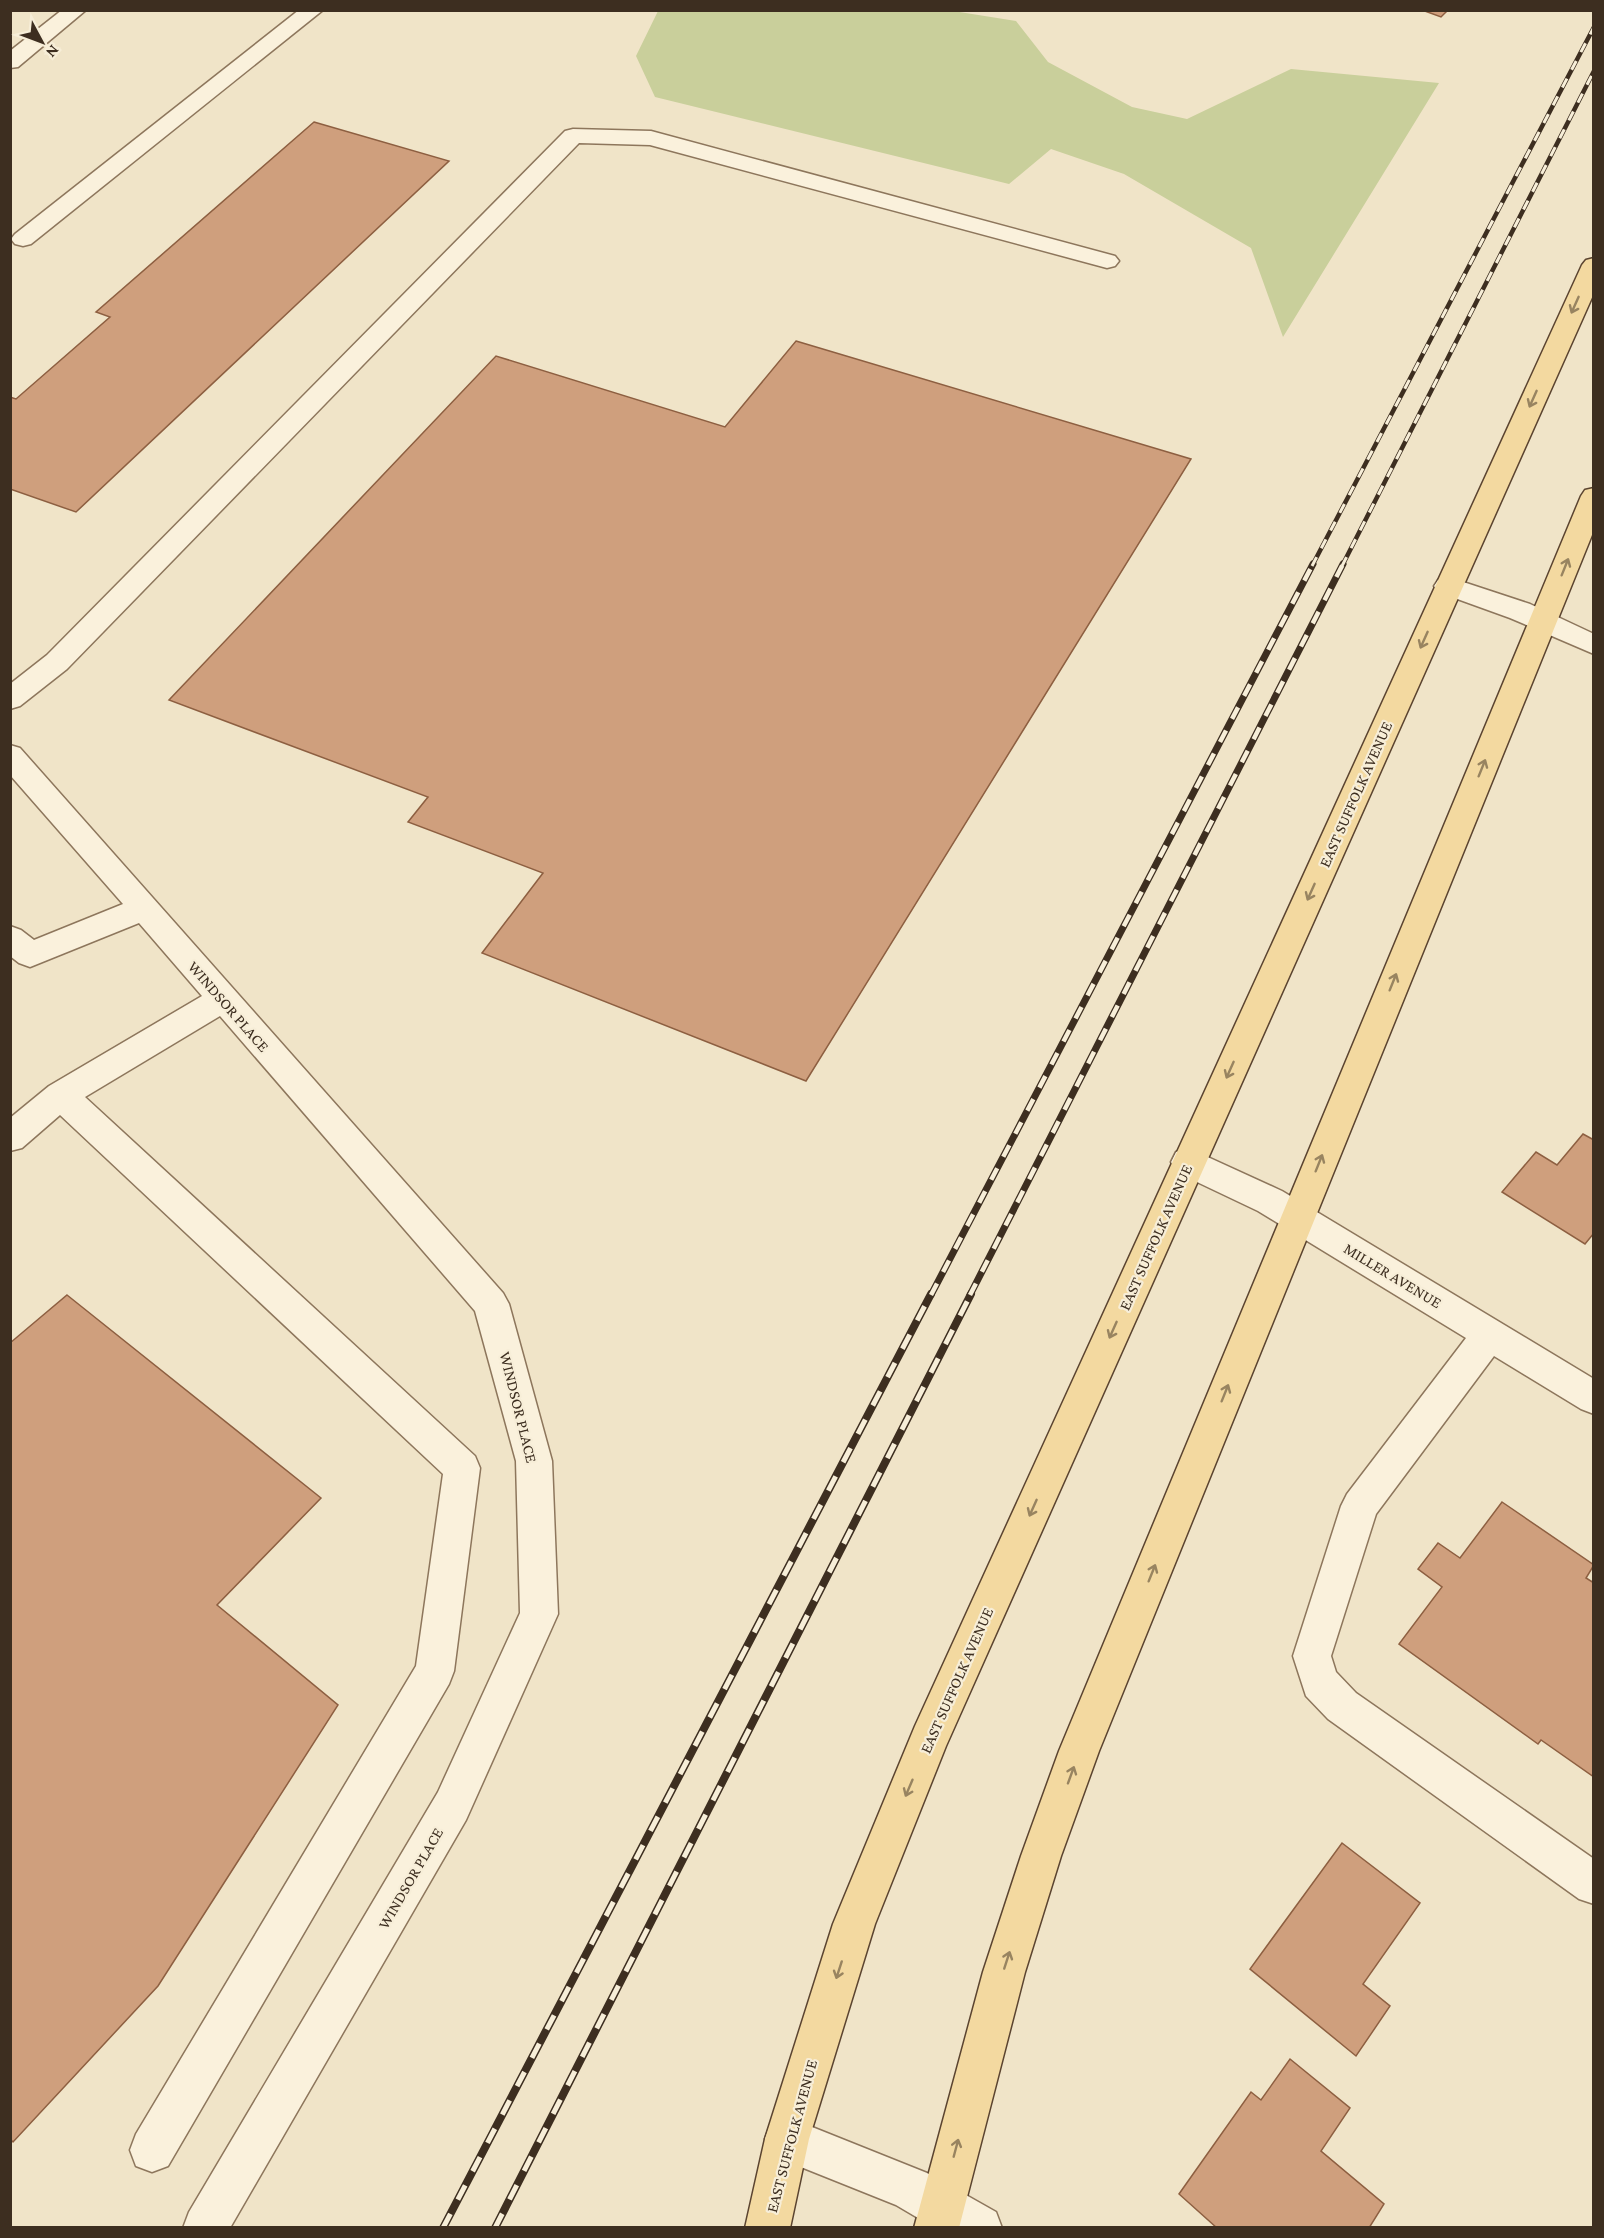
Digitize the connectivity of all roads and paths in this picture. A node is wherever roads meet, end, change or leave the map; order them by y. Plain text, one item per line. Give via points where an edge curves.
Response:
1 (76, 10) edge
2 (313, 10) edge
3 (10, 62) edge
4 (23, 239) dead end
5 (1107, 261) dead end
6 (1593, 265) edge
7 (1593, 496) edge
8 (1448, 586) junction
9 (1543, 621) junction
10 (1593, 645) edge
11 (10, 699) edge
12 (10, 755) edge
13 (144, 908) junction
14 (10, 938) edge
15 (223, 999) junction
16 (61, 1095) junction
17 (10, 1138) edge
18 (1188, 1162) junction
19 (1297, 1217) junction
20 (1490, 1334) junction
21 (1593, 1398) edge
22 (1593, 1884) edge
23 (787, 2139) junction
24 (152, 2150) dead end
25 (939, 2216) edge
26 (205, 2228) edge
27 (767, 2228) edge
28 (980, 2228) edge

1 - 3 street
2 - 4 street
5 - 11 street via 651,138 573,136 65,653
6 -> 8 main road, EAST SUFFOLK AVENUE
9 -> 7 main road
8 - 9 street
8 -> 18 main road, EAST SUFFOLK AVENUE
9 - 10 street
19 -> 9 main road
12 - 13 street, WINDSOR PLACE
13 - 14 street via 30,955
13 - 15 street, WINDSOR PLACE
15 - 16 street
15 - 26 street, WINDSOR PLACE via 491,1304 534,1461 539,1614 452,1806
16 - 17 street
16 - 24 street via 462,1468 435,1671
18 - 19 street, MILLER AVENUE via 1241,1185
18 -> 23 main road, EAST SUFFOLK AVENUE via 893,1826 854,1924
19 - 20 street, MILLER AVENUE
25 -> 19 main road via 1004,1972 1041,1856 1079,1752
20 - 21 street, MILLER AVENUE
20 - 22 street via 1360,1506 1311,1656 1320,1683 1342,1706
23 - 25 street via 875,2173
23 - 27 main road, EAST SUFFOLK AVENUE
25 - 28 street

